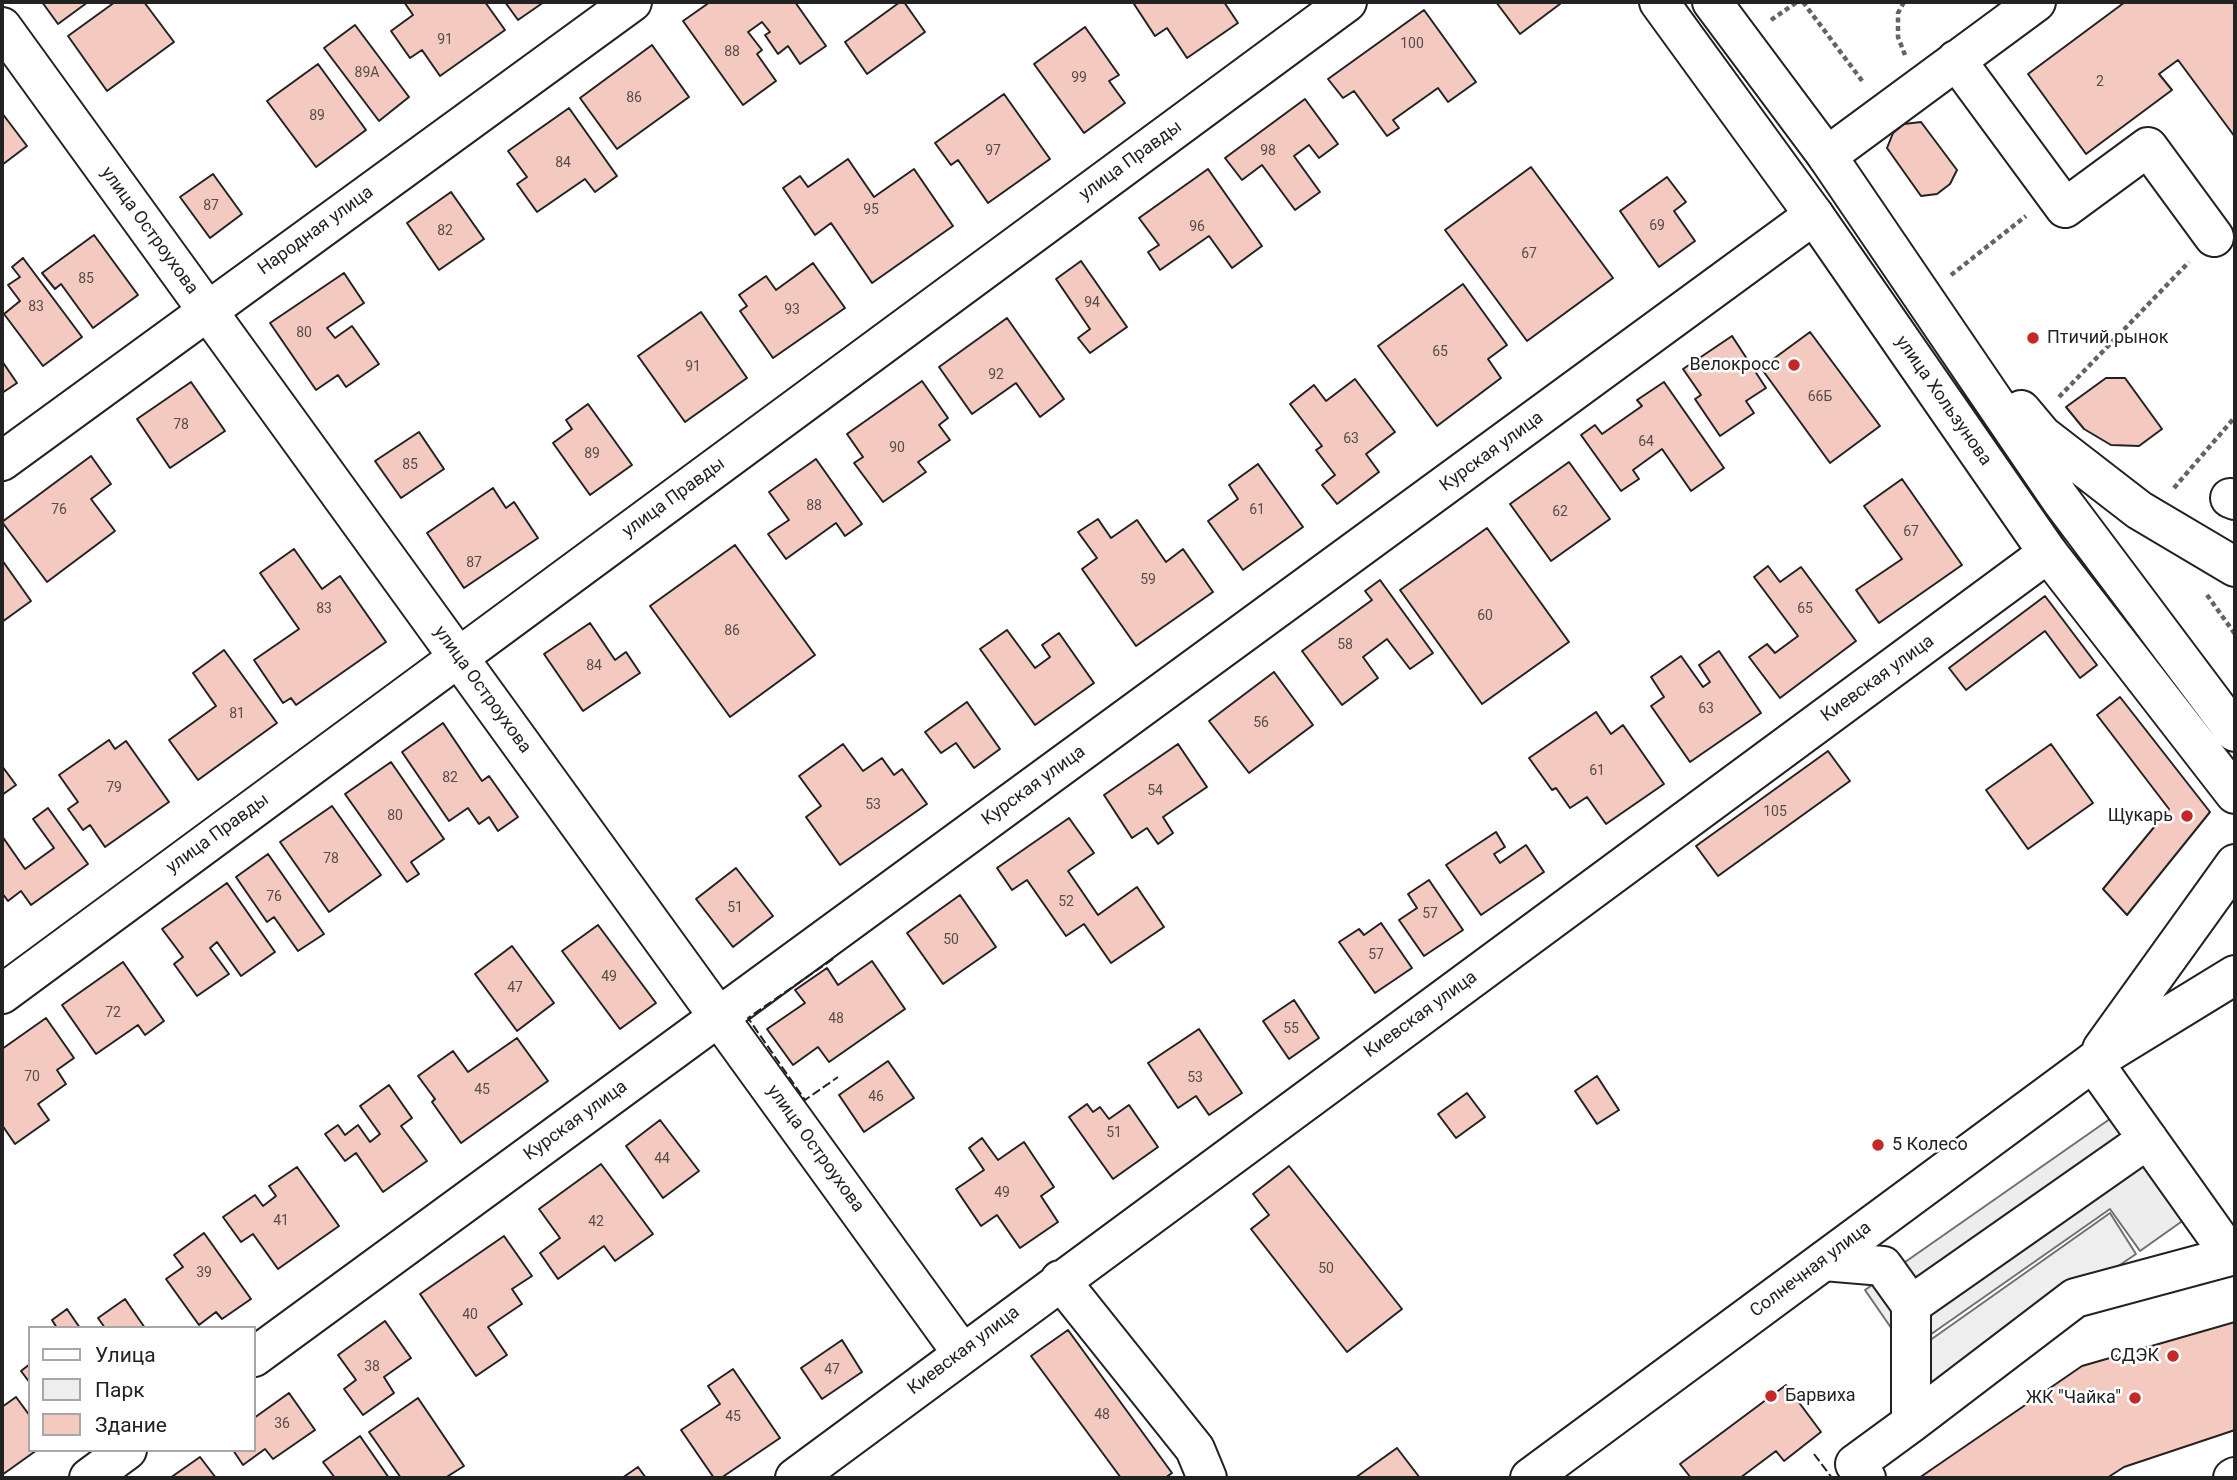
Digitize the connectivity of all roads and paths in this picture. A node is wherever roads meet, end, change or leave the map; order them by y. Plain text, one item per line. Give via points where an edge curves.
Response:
1 (632, 2) edge
2 (1347, 2) edge
3 (1659, 2) edge
4 (1712, 2) edge
5 (1797, 2) edge
6 (1803, 2) edge
7 (1904, 2) edge
8 (2036, 2) edge
9 (2, 27) edge
10 (1762, 27) dead end
11 (1956, 60) junction
12 (1919, 88) junction
13 (1886, 112) junction
14 (1827, 156) junction
15 (2055, 194) junction
16 (1814, 215) junction
17 (2214, 237) joint
18 (1935, 289) junction
19 (206, 310) junction
20 (2053, 404) dead end
21 (2235, 417) edge
22 (2, 461) edge
23 (2173, 490) dead end
24 (2049, 553) junction
25 (2235, 567) edge
26 (458, 657) junction
27 (2235, 733) edge
28 (2235, 794) edge
29 (2235, 864) edge
30 (2235, 975) edge
31 (2, 993) edge
32 (719, 1016) junction
33 (2092, 1062) junction
34 (2148, 1139) junction
35 (1824, 1261) junction
36 (1060, 1280) junction
37 (1911, 1305) junction
38 (962, 1353) junction
39 (256, 1356) edge
40 (1912, 1423) junction
41 (124, 1452) edge
42 (89, 1478) edge
43 (795, 1478) edge
44 (1207, 1478) edge
45 (1530, 1478) edge
46 (1866, 1478) edge

1 - 19 street, Народная улица
2 - 26 street, улица Правды
3 - 16 street, улица Хользунова
4 - 14 street
5 - 10 path
6 - 13 path
7 - 12 path via 1898,13 1898,37
8 - 11 street
9 - 19 street, улица Остроухова
11 - 12 street
11 - 15 street
12 - 13 street
13 - 14 street
14 - 18 street
15 - 17 street via 2065,208 2148,147
15 - 18 path
16 - 24 street, улица Хользунова
16 - 32 street, Курская улица
17 - 20 path
18 - 25 street via 2042,435 2138,510
18 - 27 street via 2061,500
19 - 22 street, Народная улица
19 - 26 street, улица Остроухова
21 - 23 path
24 - 28 street, улица Хользунова
24 - 36 street, Киевская улица
26 - 31 street, улица Правды
26 - 32 street, улица Остроухова
29 - 33 street, Солнечная улица
30 - 33 street, Солнечная улица
32 - 38 street, улица Остроухова
32 - 39 street, Курская улица
33 - 34 street
33 - 35 street, Солнечная улица
34 - 37 street
34 - 40 street via 2231,1256 2075,1298
35 - 37 street via 1883,1266
35 - 45 street, Солнечная улица
36 - 38 street, Киевская улица
36 - 44 street via 1195,1449
37 - 40 street
38 - 43 street, Киевская улица
40 - 46 street via 1855,1464
41 - 42 street

